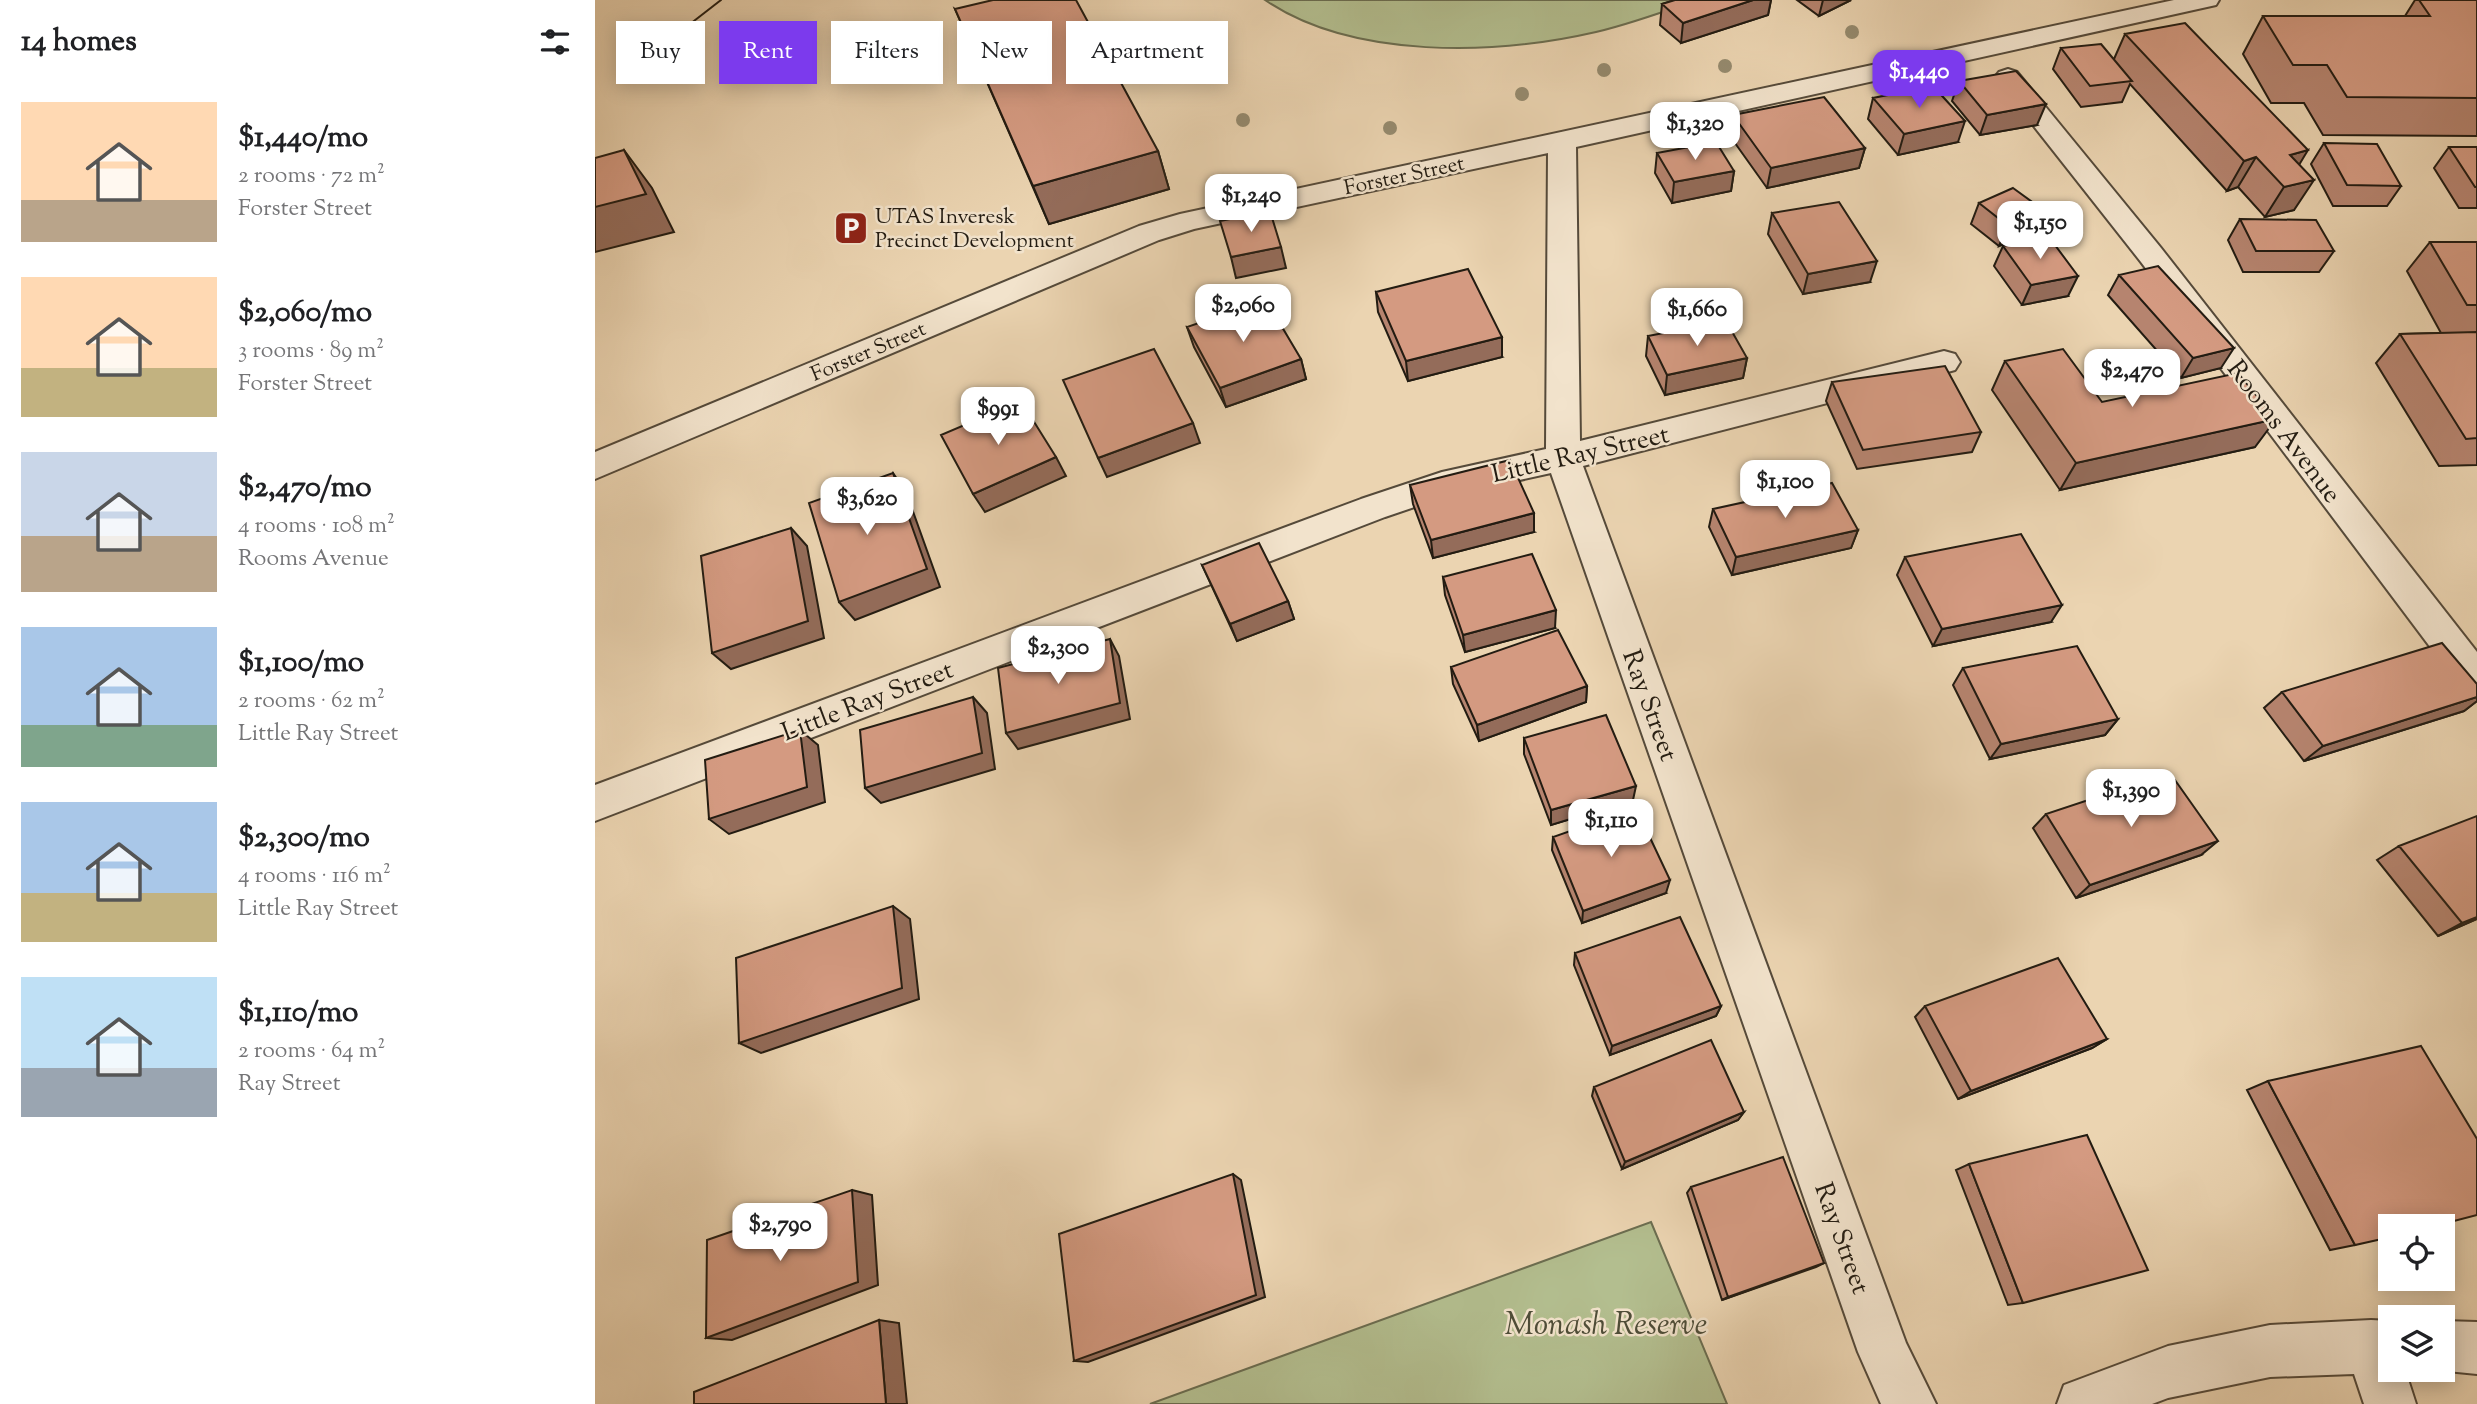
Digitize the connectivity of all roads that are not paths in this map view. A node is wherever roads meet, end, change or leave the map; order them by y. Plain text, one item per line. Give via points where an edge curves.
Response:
1 (2207, 0) edge
2 (1986, 50) junction
3 (1562, 142) junction
4 (1944, 362) dead end
5 (1563, 458) junction
6 (595, 466) edge
7 (2477, 681) edge
8 (595, 803) edge
9 (2378, 1347) edge
10 (2455, 1348) edge
11 (2477, 1348) edge
12 (2387, 1382) edge
13 (1910, 1404) edge
14 (2083, 1404) edge
15 (2390, 1404) edge

1 - 2 street, Forster Street
2 - 3 street, Forster Street
2 - 7 street, Rooms Avenue via 2151,255
3 - 5 street, Ray Street
3 - 6 street, Forster Street via 1234,210 1149,233
4 - 5 street, Little Ray Street
5 - 8 street, Little Ray Street via 1442,485 1373,508
5 - 13 street, Ray Street via 1884,1352
9 - 14 street via 2270,1351 2168,1372
10 - 11 street
12 - 15 street

